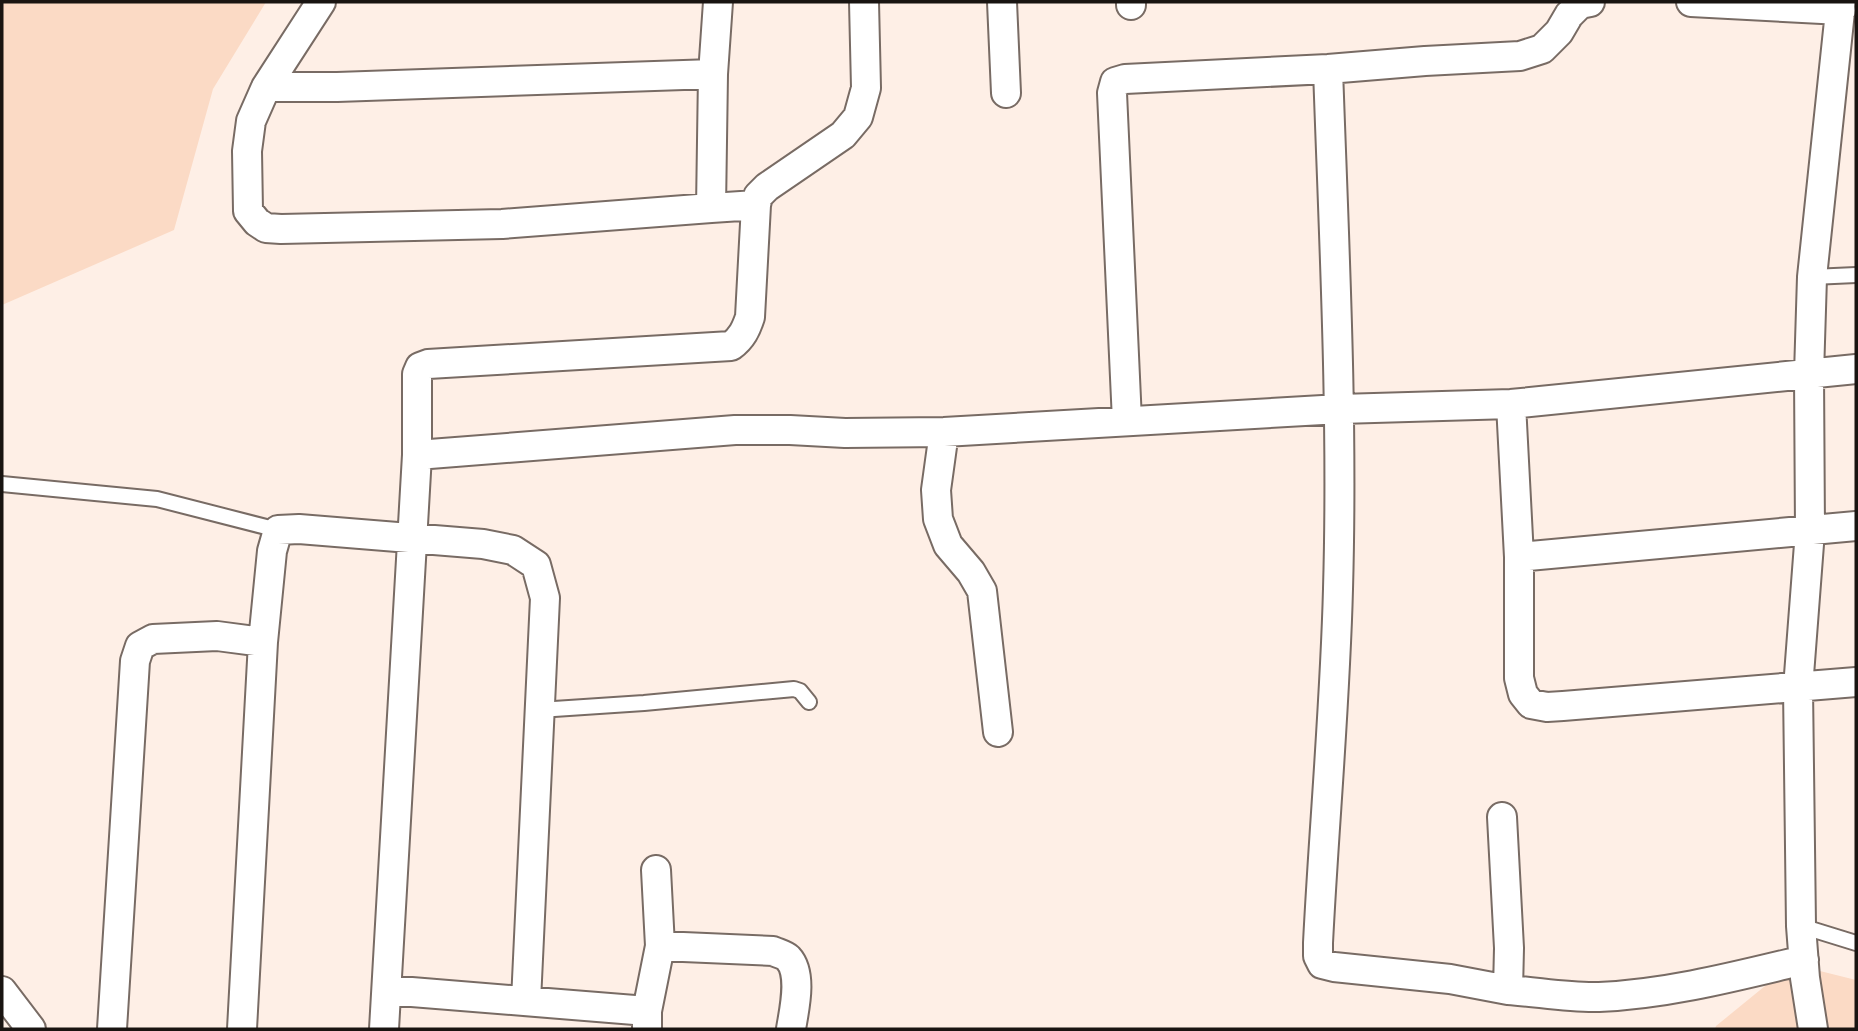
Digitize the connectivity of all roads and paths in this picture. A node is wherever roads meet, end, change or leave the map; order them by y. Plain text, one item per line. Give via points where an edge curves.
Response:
1 (321, 2) edge
2 (718, 2) edge
3 (864, 2) edge
4 (1002, 2) edge
5 (1590, 2) edge
6 (1691, 2) edge
7 (1841, 6) edge
8 (1846, 52) edge
9 (1328, 69) junction
10 (713, 74) junction
11 (266, 87) junction
12 (1006, 93) dead end
13 (756, 205) junction
14 (711, 208) junction
15 (1856, 275) edge
16 (1812, 277) junction
17 (1856, 369) edge
18 (1809, 373) junction
19 (1511, 404) junction
20 (1340, 409) junction
21 (1127, 421) junction
22 (944, 432) junction
23 (417, 455) junction
24 (2, 484) edge
25 (1856, 526) edge
26 (278, 530) junction
27 (1810, 531) junction
28 (411, 539) junction
29 (1519, 557) junction
30 (263, 642) junction
31 (1856, 682) edge
32 (1798, 688) junction
33 (808, 702) dead end
34 (539, 710) junction
35 (998, 732) dead end
36 (1502, 817) dead end
37 (656, 870) dead end
38 (1801, 926) junction
39 (1856, 943) edge
40 (660, 946) junction
41 (1805, 969) junction
42 (387, 990) junction
43 (1508, 990) junction
44 (2, 991) edge
45 (526, 1001) junction
46 (647, 1020) edge
47 (31, 1029) edge
48 (112, 1029) edge
49 (242, 1029) edge
50 (384, 1029) edge
51 (791, 1029) edge
52 (1812, 1029) edge

1 - 11 street
2 - 10 street
3 - 13 street via 866,88 858,117 843,135 766,187
4 - 12 street
5 - 9 street via 1580,4 1542,49 1520,56
6 - 7 street
7 - 8 street
8 - 16 street
9 - 20 street
9 - 21 street via 1125,79 1113,86
10 - 11 street
10 - 14 street
11 - 14 street via 251,121 247,190 248,211 266,228 502,224
13 - 14 street
13 - 23 street via 750,317 738,341 731,346 428,364 420,367 415,384
15 - 16 lane
16 - 18 street
17 - 18 street
18 - 19 street
18 - 27 street
19 - 20 street
19 - 29 street
20 - 21 street
20 - 43 street via 1334,690 1318,956 1322,964 1334,967
21 - 22 street
22 - 23 street via 735,430
22 - 35 street via 936,490 938,519 948,545 982,591
23 - 28 street
24 - 26 lane via 157,499
25 - 27 street
26 - 28 street
26 - 30 street
27 - 29 street
27 - 32 street
28 - 34 street via 513,550 536,565 545,598
28 - 42 street
29 - 32 street via 1519,678 1531,704 1547,707
30 - 48 street via 217,636 153,639 140,646 135,662
30 - 49 street
31 - 32 street
32 - 38 street
33 - 34 lane via 794,689
34 - 45 street
36 - 43 street
37 - 40 street
38 - 39 lane
38 - 41 street
40 - 46 street
40 - 51 street via 773,951 788,957 796,973
41 - 43 street via 1631,995
41 - 52 street
42 - 45 street
42 - 50 street
44 - 47 street
45 - 46 street

